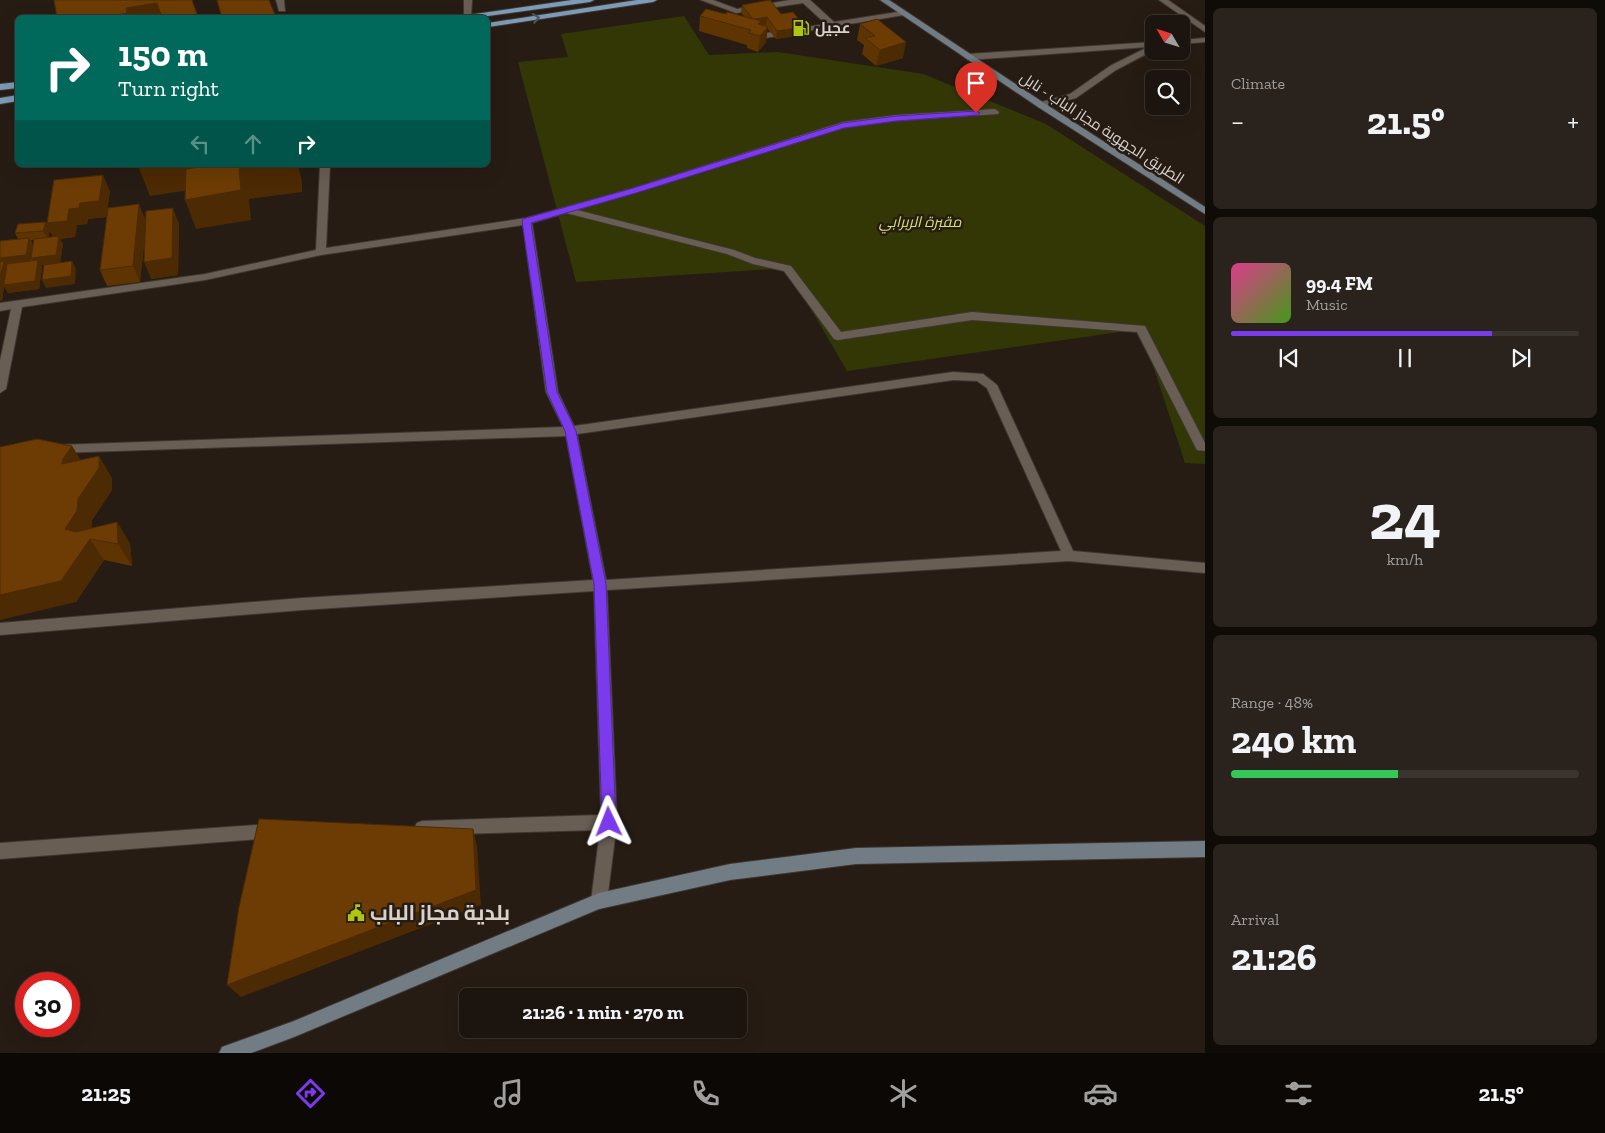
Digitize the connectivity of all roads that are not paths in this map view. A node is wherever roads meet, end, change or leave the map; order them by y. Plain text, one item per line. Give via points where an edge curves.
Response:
1 (280, 0) edge
2 (468, 0) edge
3 (590, 0) edge
4 (653, 0) edge
5 (706, 0) edge
6 (884, 0) edge
7 (1164, 0) edge
8 (282, 9) dead end
9 (904, 13) junction
10 (468, 15) joint
11 (742, 18) junction
12 (490, 25) edge
13 (832, 25) junction
14 (1205, 30) edge
15 (1205, 40) edge
16 (1190, 41) edge
17 (1145, 46) edge
18 (1145, 50) edge
19 (968, 57) junction
20 (15, 85) edge
21 (0, 87) edge
22 (15, 98) edge
23 (0, 100) edge
24 (1040, 105) junction
25 (996, 112) dead end
26 (325, 167) edge
27 (565, 210) junction
28 (1205, 210) edge
29 (527, 221) junction
30 (321, 252) junction
31 (17, 304) junction
32 (0, 307) edge
33 (0, 389) edge
34 (571, 431) junction
35 (1205, 447) edge
36 (49, 449) edge
37 (1070, 556) junction
38 (1205, 568) edge
39 (600, 584) junction
40 (0, 629) edge
41 (609, 822) junction
42 (403, 829) edge
43 (286, 831) edge
44 (1205, 849) edge
45 (0, 851) edge
46 (600, 901) junction
47 (228, 1053) edge

1 - 8 street
2 - 10 street
3 - 10 main road
12 -> 4 main road
5 - 11 street
6 - 9 main road, الطريق الجهوية مجاز الباب - نابل
7 - 14 street
9 - 13 street
9 - 19 main road, الطريق الجهوية مجاز الباب - نابل
11 - 13 street via 759,37
11 - 13 street via 805,0
15 - 16 street
17 - 19 street
18 - 24 street via 1112,68 1073,96
19 - 24 main road, الطريق الجهوية مجاز الباب - نابل
20 - 21 main road
22 - 23 main road
24 - 28 main road, الطريق الجهوية مجاز الباب - نابل
25 - 27 street via 843,125
26 - 30 street
27 - 29 street
27 - 35 street via 787,268 838,336 972,316 1141,329 1201,447
29 - 30 street
29 - 34 street via 552,392
30 - 31 street via 205,277
31 - 32 street
31 - 33 street
34 - 36 street
34 - 37 street via 953,376 979,377 991,385
34 - 39 street
37 - 38 street
37 - 39 street
39 - 40 street via 312,603
39 - 41 street
41 - 42 street
41 - 46 street
43 - 45 street
44 - 46 main road via 856,856 730,872
46 - 47 main road via 294,1029

